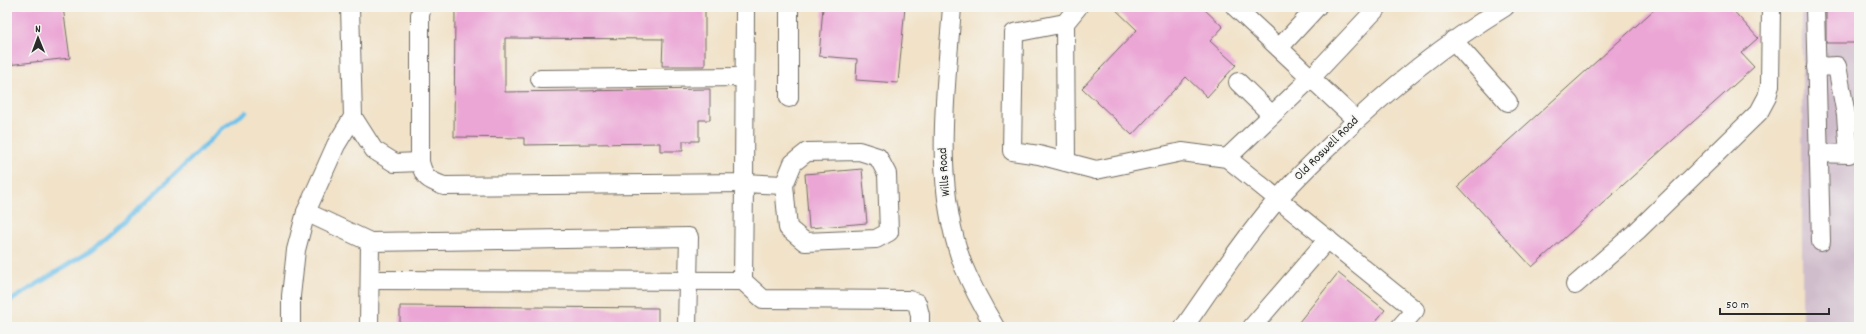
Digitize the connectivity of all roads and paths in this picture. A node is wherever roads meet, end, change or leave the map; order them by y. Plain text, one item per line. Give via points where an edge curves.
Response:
1 (350, 7) edge
2 (422, 7) edge
3 (745, 7) edge
4 (789, 7) edge
5 (952, 7) edge
6 (1078, 7) edge
7 (1317, 7) edge
8 (1378, 7) edge
9 (1505, 7) edge
10 (1771, 7) edge
11 (1815, 7) edge
12 (1246, 10) edge
13 (1065, 23) junction
14 (1453, 40) junction
15 (1279, 48) junction
16 (1816, 67) junction
17 (744, 77) junction
18 (1310, 78) junction
19 (540, 79) dead end
20 (1238, 82) dead end
21 (789, 98) dead end
22 (1508, 102) dead end
23 (1272, 115) junction
24 (354, 118) junction
25 (1356, 120) junction
26 (1818, 153) junction
27 (1227, 158) junction
28 (420, 162) junction
29 (1066, 162) junction
30 (744, 183) junction
31 (784, 185) junction
32 (1278, 200) junction
33 (306, 212) junction
34 (1328, 239) junction
35 (370, 242) junction
36 (1821, 242) dead end
37 (370, 280) junction
38 (743, 280) junction
39 (688, 282) junction
40 (1575, 285) dead end
41 (291, 327) edge
42 (369, 327) edge
43 (687, 327) edge
44 (920, 327) edge
45 (995, 327) edge
46 (1184, 327) edge
47 (1252, 327) edge
48 (1400, 327) edge

1 - 24 street
2 - 28 street
3 - 17 street
4 - 21 street
5 - 45 street, Wills Road via 943,143 945,188 953,232 963,264
6 - 13 street
7 - 15 street
8 - 18 street
9 - 14 street, Old Roswell Road
10 - 40 street via 1770,84 1759,112 1636,232
11 - 16 street
12 - 15 street
13 - 29 street
13 - 29 street via 1014,33 1012,151
14 - 22 street
14 - 25 street, Old Roswell Road
15 - 18 street
16 - 26 street
16 - 26 street via 1837,66 1846,115 1849,154
17 - 19 street
17 - 30 street
18 - 23 street
18 - 25 street
20 - 23 street
23 - 27 street
24 - 28 street via 374,150 395,162
24 - 33 street via 336,144
25 - 32 street, Old Roswell Road
26 - 36 street
27 - 29 street via 1182,152 1096,170
27 - 32 street
28 - 30 street via 423,174 431,181 444,186
30 - 31 street
30 - 38 street
31 - 31 street via 788,228 805,242 876,239 889,232 887,174 878,157 860,151 807,152 793,163
32 - 34 street
32 - 46 street, Old Roswell Road via 1228,263
33 - 35 street
33 - 41 street via 296,250 291,296
34 - 47 street
34 - 48 street via 1415,310
35 - 37 street
35 - 39 street via 689,237
37 - 39 street
37 - 42 street
38 - 39 street
38 - 44 street via 763,298 909,300 917,303
39 - 43 street

